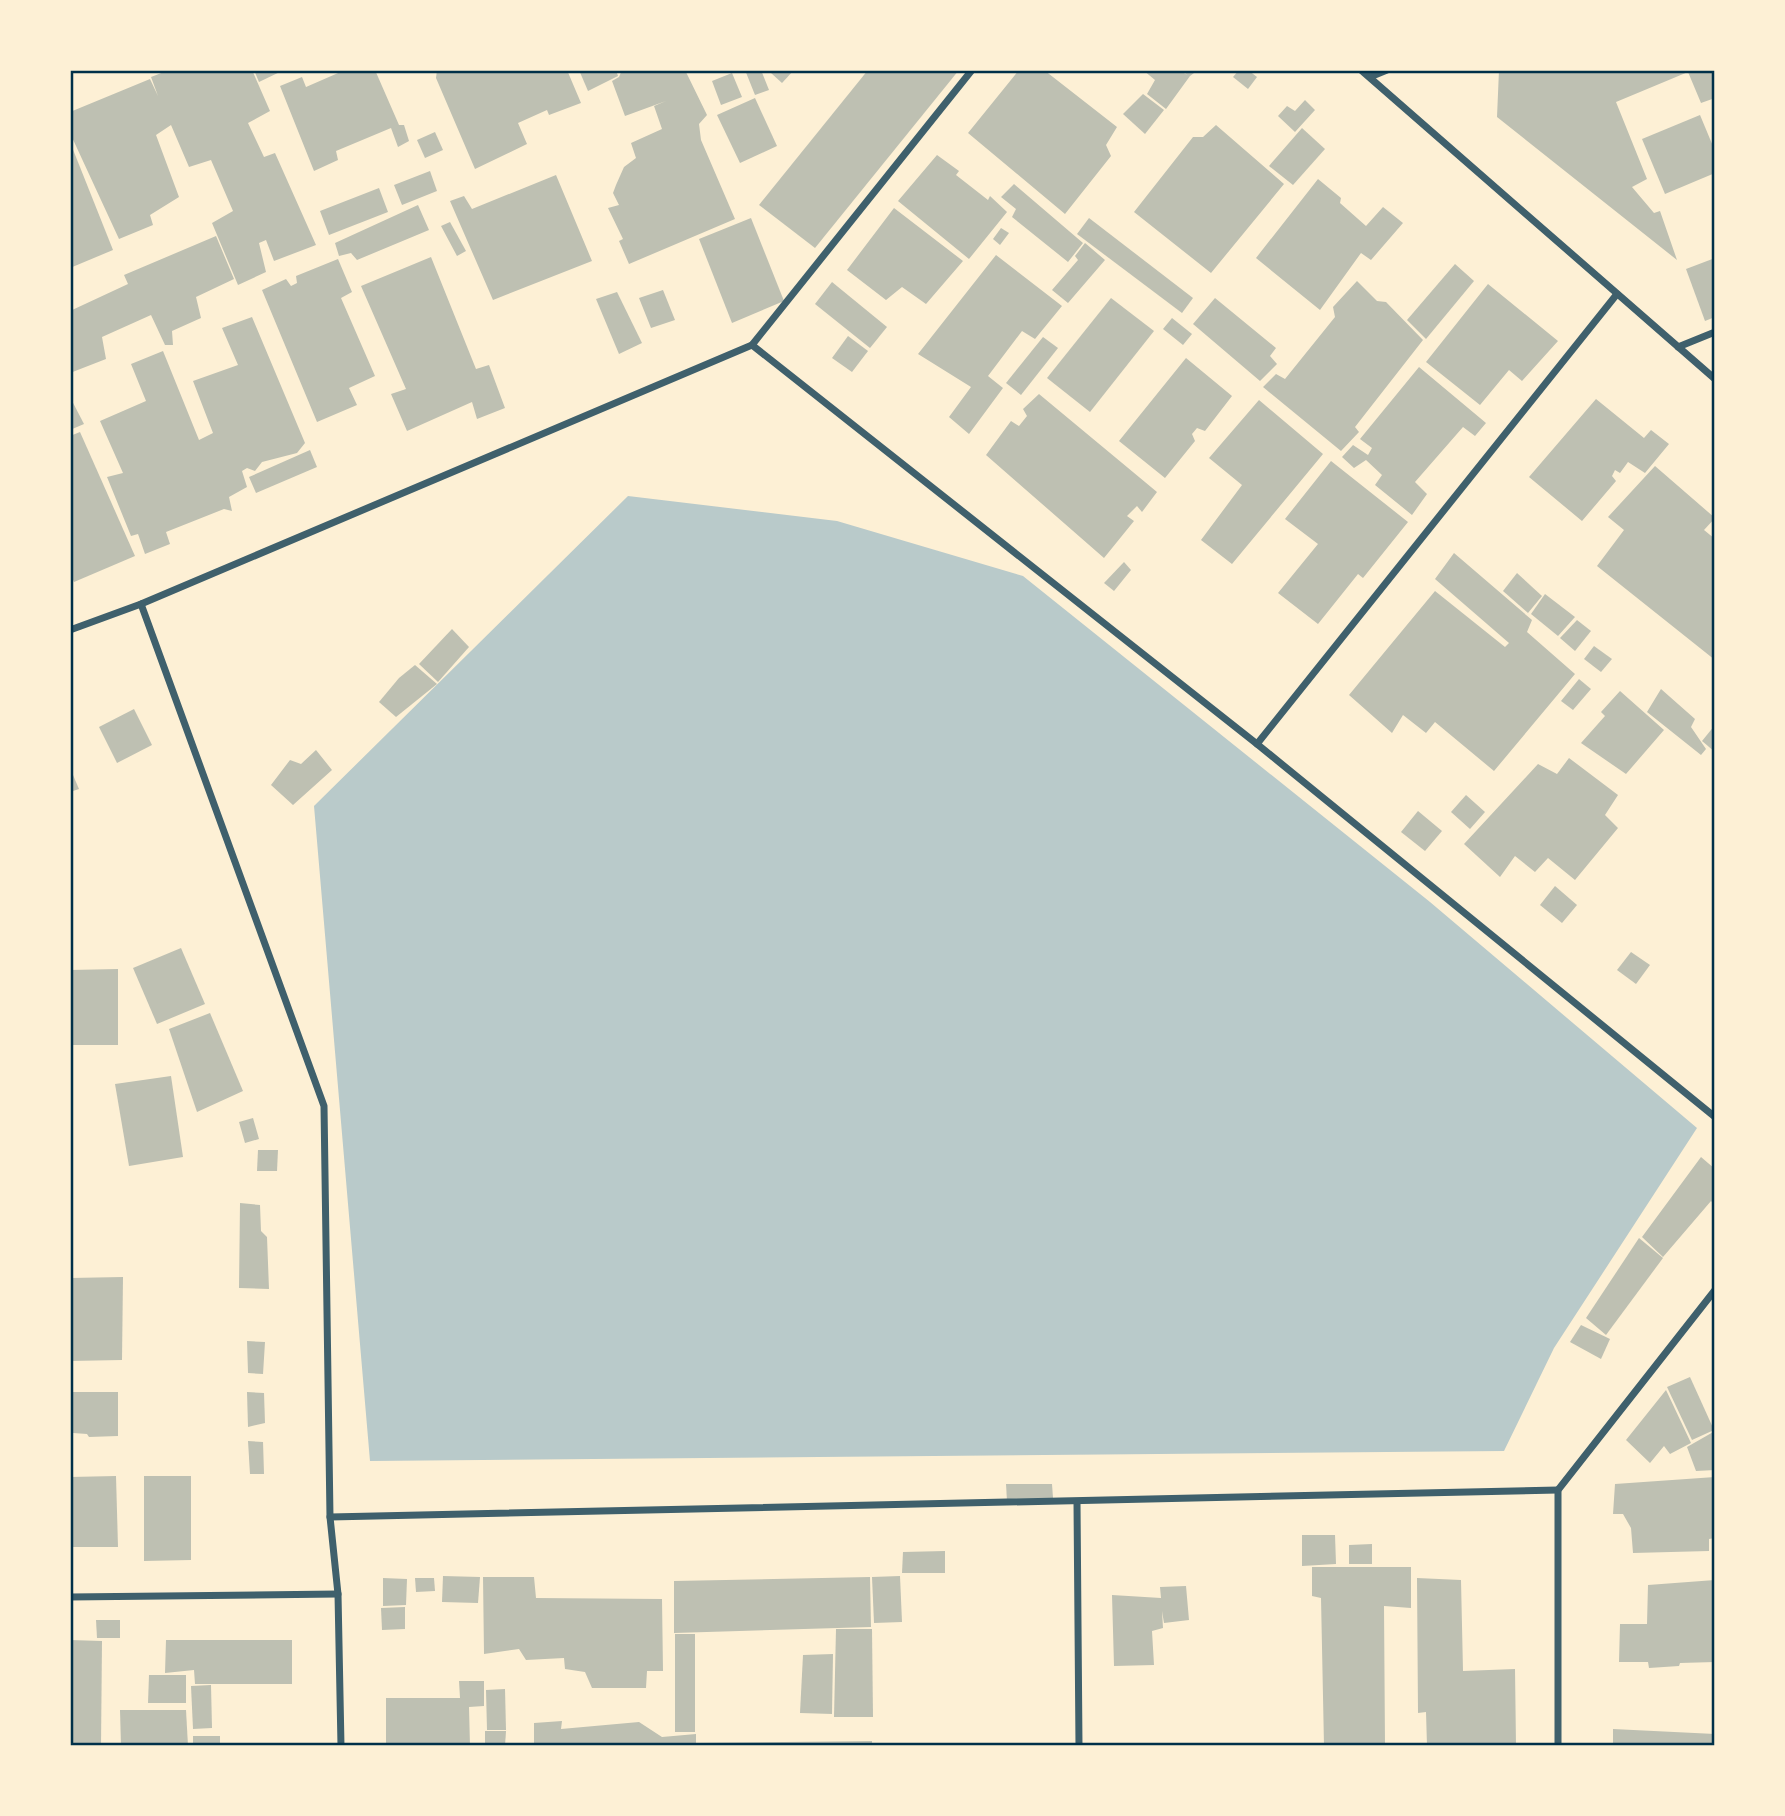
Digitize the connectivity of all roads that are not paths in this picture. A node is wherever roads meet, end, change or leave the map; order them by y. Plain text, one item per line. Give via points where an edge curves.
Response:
1 (972, 70) edge
2 (1361, 70) edge
3 (1387, 70) edge
4 (1370, 78) junction
5 (1617, 294) junction
6 (1715, 332) edge
7 (752, 345) junction
8 (1678, 347) junction
9 (1715, 379) edge
10 (141, 604) junction
11 (70, 630) edge
12 (1257, 744) junction
13 (1715, 1117) edge
14 (1715, 1290) edge
15 (1558, 1490) junction
16 (1077, 1502) junction
17 (330, 1517) junction
18 (338, 1594) junction
19 (70, 1597) edge
20 (341, 1746) edge
21 (1079, 1746) edge
22 (1558, 1746) edge

1 - 7 street
2 - 4 street
3 - 4 street
4 - 5 street
5 - 8 street
5 - 12 street
6 - 8 street
7 - 10 street
7 - 12 street
8 - 9 street
10 - 11 street
10 - 17 street via 324,1105
12 - 13 street
14 - 15 street
15 - 16 street
15 - 22 street
16 - 17 street
16 - 21 street
17 - 18 street
18 - 19 street
18 - 20 street

